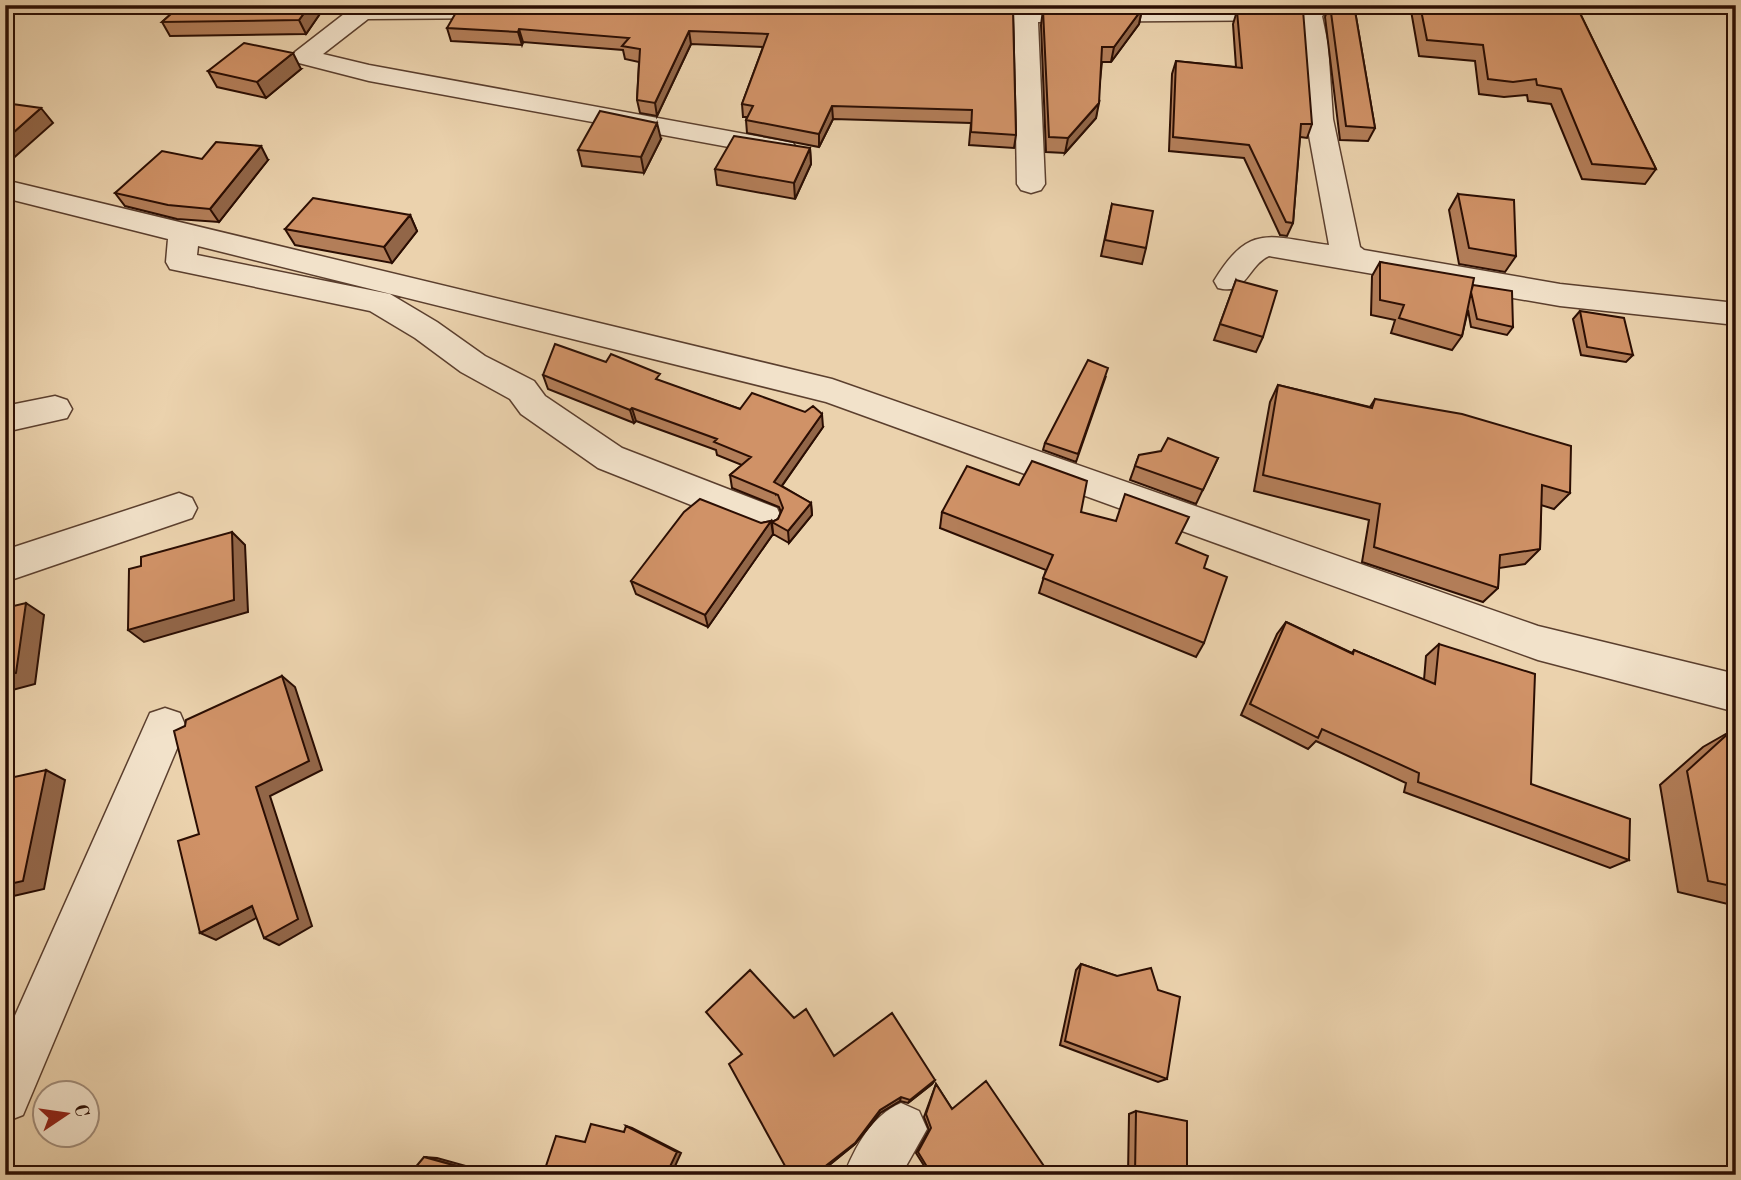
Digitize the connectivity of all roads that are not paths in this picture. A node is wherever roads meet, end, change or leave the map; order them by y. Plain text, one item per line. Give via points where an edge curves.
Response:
1 (1317, 9) edge
2 (533, 11) edge
3 (930, 15) edge
4 (1026, 16) junction
5 (807, 155) edge
6 (1031, 184) dead end
7 (5, 189) edge
8 (184, 232) junction
9 (1340, 253) junction
10 (1229, 281) dead end
11 (1736, 314) edge
12 (55, 409) dead end
13 (5, 419) edge
14 (179, 508) dead end
15 (764, 519) edge
16 (5, 566) edge
17 (1736, 693) edge
18 (165, 727) dead end
19 (5, 1097) edge
20 (901, 1129) edge
21 (870, 1175) edge

1 - 4 street
1 - 9 street via 1317,101 1339,203
2 - 5 street via 362,12 303,57
3 - 4 street
4 - 6 street
7 - 8 street
8 - 15 street via 181,262 379,302 473,364 522,390 533,405 610,458
8 - 17 street via 832,391 1538,643
9 - 10 street via 1266,246 1248,254
9 - 11 street via 1560,295
12 - 13 street
14 - 16 street
18 - 19 street
20 - 21 street

